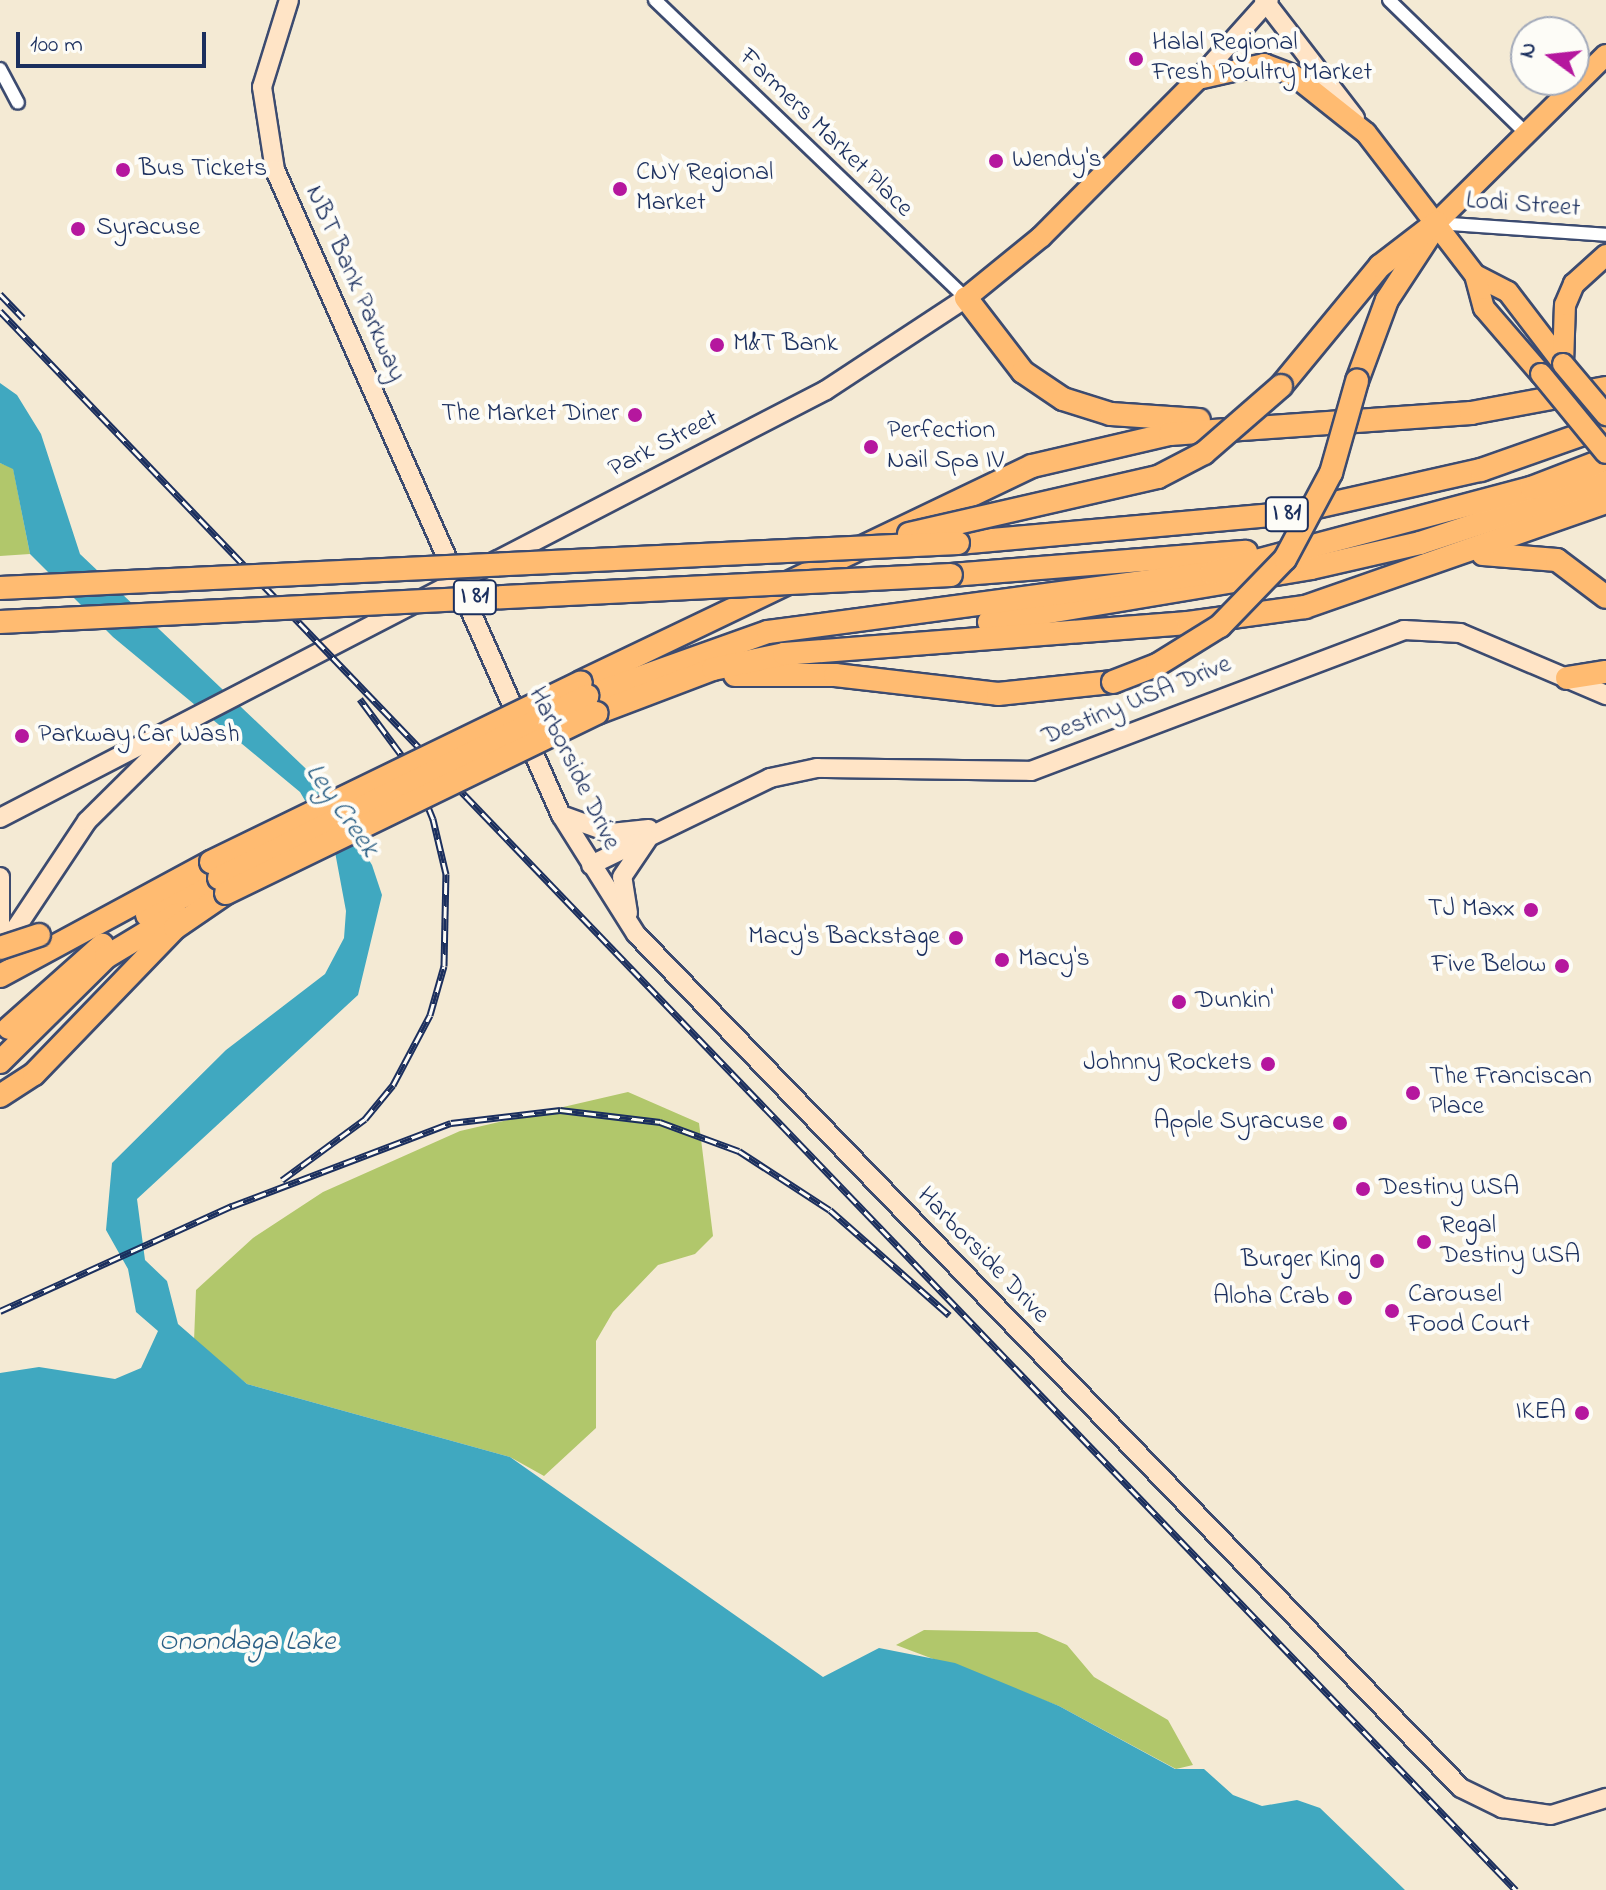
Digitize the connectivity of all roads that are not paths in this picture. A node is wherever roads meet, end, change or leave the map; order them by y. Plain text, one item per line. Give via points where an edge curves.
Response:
1 (289, 0) edge
2 (655, 0) edge
3 (1389, 0) edge
4 (1266, 1) edge
5 (1606, 55) edge
6 (0, 69) edge
7 (1198, 79) junction
8 (18, 103) dead end
9 (1366, 133) junction
10 (1527, 134) junction
11 (1436, 223) junction
12 (1606, 235) edge
13 (1606, 255) edge
14 (1475, 275) junction
15 (966, 298) junction
16 (1563, 364) junction
17 (1606, 388) edge
18 (1606, 415) edge
19 (1300, 424) junction
20 (1606, 426) edge
21 (1606, 453) edge
22 (1606, 459) edge
23 (1606, 482) edge
24 (1606, 502) edge
25 (1412, 521) junction
26 (841, 547) junction
27 (1450, 559) junction
28 (459, 579) junction
29 (0, 588) edge
30 (1606, 597) edge
31 (0, 622) edge
32 (850, 647) junction
33 (1606, 672) edge
34 (1567, 678) junction
35 (667, 684) junction
36 (1606, 695) edge
37 (589, 697) junction
38 (196, 716) junction
39 (561, 815) junction
40 (0, 818) edge
41 (659, 827) junction
42 (591, 865) junction
43 (0, 877) edge
44 (219, 878) junction
45 (0, 925) edge
46 (636, 934) junction
47 (45, 942) junction
48 (0, 950) edge
49 (0, 976) edge
50 (0, 1038) edge
51 (0, 1062) edge
52 (0, 1096) edge
53 (1606, 1798) edge

1 - 28 street, NBT Bank Parkway via 262,87 275,170
2 - 15 street, Farmers Market Place
3 - 10 street
4 - 7 street, Park Street
4 - 9 street
5 - 10 main road
6 - 8 street
7 - 9 main road via 1245,64 1279,68
7 - 15 main road, Park Street via 1041,237
9 - 11 main road
10 - 11 main road
11 - 12 street, Lodi Street
11 - 14 main road
11 - 26 highway, bridge via 1380,266 1281,386 1204,453 1158,477 1081,500
11 - 35 highway, bridge via 1387,300 1328,482 1285,559 1220,626 1157,665 1113,682 998,694 776,673
13 - 16 main road via 1574,284 1565,305
14 - 16 main road via 1508,292
14 - 21 main road, bridge via 1484,308
15 - 19 highway via 1023,372 1073,403 1145,418
15 - 28 street, Park Street via 826,390
16 - 18 main road, bridge
17 - 19 highway via 1471,413
19 - 37 highway via 1157,436 1032,466
20 - 26 highway, I 81, bridge via 1468,473 1285,514 958,543
22 - 25 highway, I 81
23 - 32 highway via 1420,543 1311,568
24 - 27 highway
25 - 31 highway, I 81, bridge via 1236,554 951,575
25 - 37 highway via 1211,573 768,632
26 - 29 highway, I 81, bridge
27 - 30 highway via 1539,556 1586,576
27 - 32 highway via 1344,598 1258,614
28 - 38 street, Park Street
28 - 39 street, Harborside Drive
32 - 35 highway via 784,654
33 - 34 highway
34 - 36 street, Destiny USA Drive
34 - 41 street, Destiny USA Drive via 1460,633 1404,630 1035,770 817,768 738,789
35 - 37 highway
37 - 44 highway, bridge
37 - 44 highway, bridge
38 - 40 street, Park Street
38 - 48 street via 114,788
39 - 41 street via 611,833
39 - 42 street, Harborside Drive
41 - 42 street, Destiny USA Drive
41 - 46 street via 622,877
42 - 46 street, Harborside Drive
43 - 45 street
44 - 47 highway via 168,884
44 - 50 highway via 137,920 70,967
44 - 51 highway via 106,957
44 - 52 highway via 76,1032
46 - 53 street, Harborside Drive via 1461,1788 1502,1808 1551,1815
47 - 48 highway, bridge
47 - 49 highway

